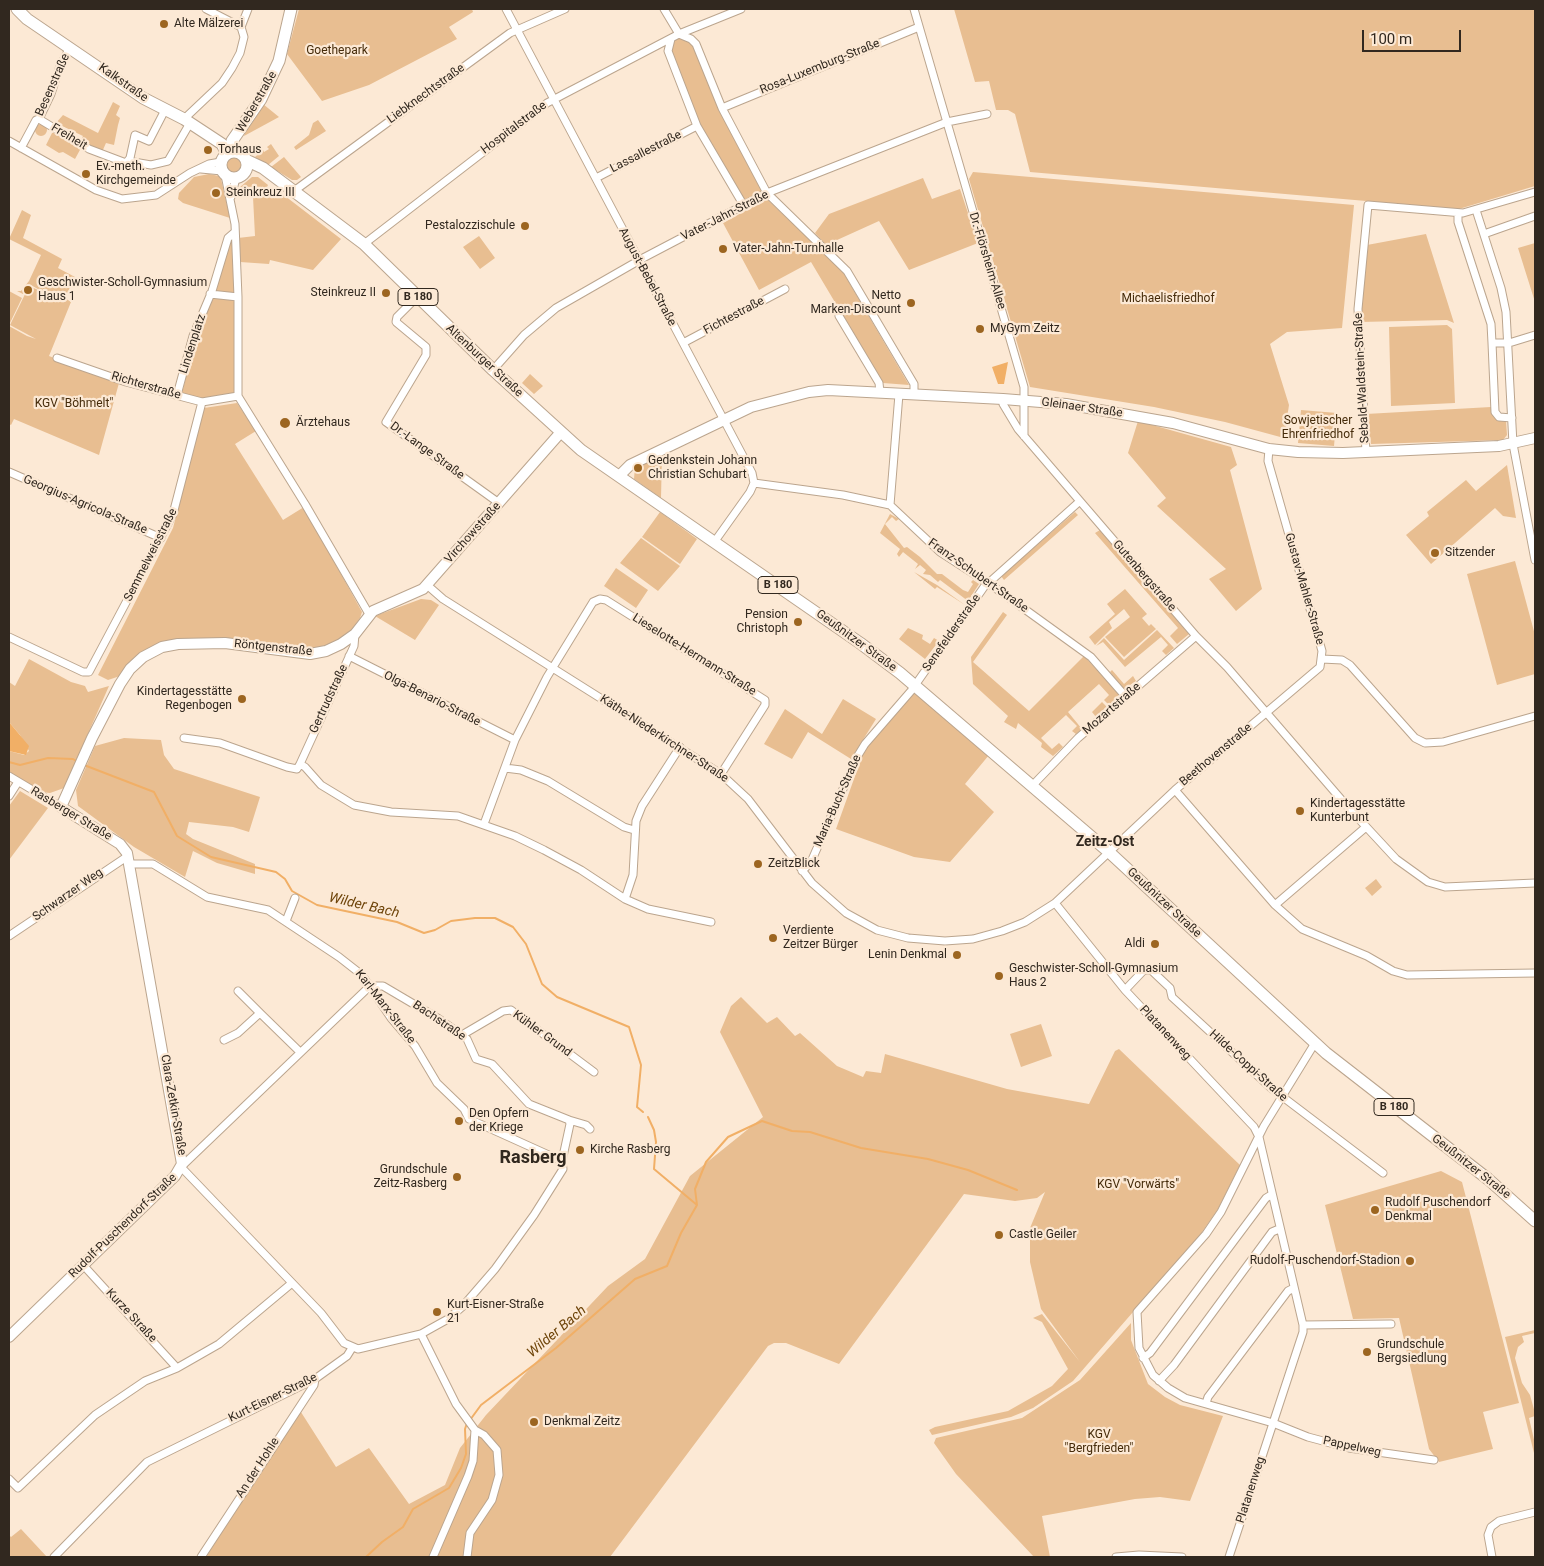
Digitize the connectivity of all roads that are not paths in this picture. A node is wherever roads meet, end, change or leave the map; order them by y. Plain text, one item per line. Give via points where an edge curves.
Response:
1 (19, 9) edge
2 (206, 9) edge
3 (248, 9) edge
4 (291, 9) edge
5 (506, 9) edge
6 (565, 9) edge
7 (664, 9) edge
8 (741, 9) edge
9 (914, 9) edge
10 (241, 27) junction
11 (919, 27) junction
12 (516, 29) junction
13 (679, 34) junction
14 (671, 38) junction
15 (70, 47) junction
16 (553, 99) junction
17 (722, 108) junction
18 (165, 110) junction
19 (987, 114) dead end
20 (39, 119) junction
21 (187, 121) junction
22 (947, 122) junction
23 (697, 126) junction
24 (9, 141) edge
25 (21, 148) junction
26 (128, 161) junction
27 (232, 164) junction
28 (596, 178) junction
29 (294, 191) junction
30 (1535, 192) edge
31 (767, 194) junction
32 (744, 206) junction
33 (1476, 210) junction
34 (1458, 213) junction
35 (1535, 216) edge
36 (235, 232) junction
37 (1484, 234) junction
38 (364, 244) junction
39 (638, 261) junction
40 (785, 289) dead end
41 (210, 294) junction
42 (238, 297) junction
43 (417, 297) junction
44 (838, 316) dead end
45 (1535, 335) edge
46 (1492, 343) junction
47 (1510, 343) junction
48 (682, 344) junction
49 (57, 358) dead end
50 (493, 370) junction
51 (880, 392) junction
52 (898, 394) junction
53 (914, 394) junction
54 (177, 395) junction
55 (238, 396) junction
56 (1003, 398) junction
57 (1024, 400) junction
58 (202, 402) junction
59 (1512, 418) junction
60 (723, 420) junction
61 (561, 432) junction
62 (1024, 436) junction
63 (1535, 438) edge
64 (1513, 444) junction
65 (1269, 449) junction
66 (1366, 452) junction
67 (9, 472) edge
68 (620, 475) junction
69 (754, 483) junction
70 (1080, 501) junction
71 (499, 504) junction
72 (890, 505) junction
73 (161, 538) junction
74 (715, 541) junction
75 (1535, 560) edge
76 (988, 583) junction
77 (427, 585) junction
78 (369, 614) junction
79 (355, 634) junction
80 (1196, 636) junction
81 (9, 637) edge
82 (349, 656) junction
83 (1322, 659) junction
84 (552, 667) junction
85 (914, 685) junction
86 (1126, 697) junction
87 (1267, 714) junction
88 (1535, 716) edge
89 (184, 738) dead end
90 (515, 740) junction
91 (680, 748) junction
92 (300, 764) junction
93 (505, 768) junction
94 (721, 774) junction
95 (9, 776) edge
96 (18, 782) junction
97 (1032, 786) junction
98 (1175, 790) junction
99 (9, 796) edge
100 (61, 807) junction
101 (484, 824) junction
102 (1366, 827) junction
103 (634, 830) junction
104 (1109, 852) junction
105 (129, 860) junction
106 (802, 871) junction
107 (1535, 883) edge
108 (295, 898) dead end
109 (625, 899) junction
110 (1055, 903) junction
111 (1275, 905) junction
112 (286, 921) junction
113 (711, 922) dead end
114 (9, 936) edge
115 (1535, 973) edge
116 (370, 986) junction
117 (1125, 990) junction
118 (238, 991) dead end
119 (260, 1012) junction
120 (462, 1035) junction
121 (224, 1040) dead end
122 (1315, 1043) junction
123 (300, 1052) junction
124 (594, 1072) dead end
125 (1281, 1096) junction
126 (569, 1120) junction
127 (590, 1129) dead end
128 (1259, 1137) junction
129 (562, 1161) junction
130 (181, 1168) junction
131 (1383, 1173) dead end
132 (1271, 1196) junction
133 (1535, 1221) edge
134 (1276, 1231) junction
135 (84, 1266) junction
136 (292, 1283) junction
137 (1294, 1288) junction
138 (1391, 1324) dead end
139 (1303, 1326) junction
140 (421, 1334) junction
141 (9, 1337) edge
142 (352, 1348) junction
143 (1143, 1358) junction
144 (177, 1368) junction
145 (315, 1379) junction
146 (1159, 1381) junction
147 (1206, 1403) junction
148 (1273, 1423) junction
149 (471, 1425) junction
150 (1434, 1460) dead end
151 (9, 1479) edge
152 (1535, 1512) edge
153 (54, 1557) edge
154 (201, 1557) edge
155 (433, 1557) edge
156 (467, 1557) edge
157 (1116, 1557) edge
158 (1182, 1557) edge
159 (1229, 1557) edge
160 (1492, 1557) edge

1 - 15 main road, Kalkstraße via 27,19
2 - 10 street
3 - 10 street, Freiheit
4 - 27 main road, Weberstraße via 279,61 261,99 232,141
5 - 12 street, August-Bebel-Straße
6 - 12 street, Liebknechtstraße
7 - 13 street
8 - 13 street, Hospitalstraße
9 - 11 street, Dr.-Flörsheim-Allee
10 - 21 street, Freiheit via 244,37 232,68
11 - 17 street, Rosa-Luxemburg-Straße
11 - 22 street, Dr.-Flörsheim-Allee
12 - 16 street, August-Bebel-Straße
12 - 29 street, Liebknechtstraße
13 - 14 street, Hospitalstraße
13 - 17 street via 696,44
14 - 16 street, Hospitalstraße
14 - 23 street via 668,51
15 - 18 main road, Kalkstraße
15 - 20 street, Besenstraße
16 - 28 street, August-Bebel-Straße
16 - 38 street, Hospitalstraße
17 - 31 street
18 - 21 main road, Kalkstraße
18 - 26 street via 149,140 135,135
19 - 22 street, Vater-Jahn-Straße
20 - 25 street, Besenstraße
20 - 26 street, Freiheit via 89,149 122,162
21 - 26 street, Freiheit via 168,161 151,165
21 - 27 main road, Kalkstraße via 222,144
22 - 31 street, Vater-Jahn-Straße
22 - 57 street, Dr.-Flörsheim-Allee via 1024,387
23 - 28 street, Lassallestraße
23 - 32 street
24 - 25 street
25 - 27 street via 106,196 134,199 161,193 209,164
27 - 29 main road, Altenburger Straße / B 180 via 266,172
27 - 36 street, Lindenplatz via 228,193
28 - 39 street, August-Bebel-Straße
29 - 38 main road, Altenburger Straße / B 180
30 - 33 street, Sebald-Waldstein-Straße
31 - 32 street, Vater-Jahn-Straße
31 - 53 street via 847,271 914,384
32 - 39 street, Vater-Jahn-Straße
33 - 34 street, Sebald-Waldstein-Straße
33 - 37 street
34 - 46 street via 1458,222 1491,324
34 - 66 street, Sebald-Waldstein-Straße via 1368,205 1358,326
35 - 37 street
36 - 41 street, Lindenplatz via 228,238
36 - 42 street, Lindenplatz
37 - 47 street via 1504,300
38 - 43 main road, Altenburger Straße / B 180
39 - 48 street, August-Bebel-Straße
39 - 50 street, Vater-Jahn-Straße via 556,308 524,335
40 - 48 street, Fichtestraße
41 - 42 street
41 - 54 street, Lindenplatz via 193,336
42 - 55 street, Lindenplatz
43 - 50 main road, Altenburger Straße / B 180
43 - 71 street, Dr.-Lange Straße via 396,322 426,347 426,355 386,422
44 - 51 street via 879,383
45 - 47 street
46 - 47 street
46 - 59 street via 1495,412 1499,417
47 - 59 street
48 - 60 street, August-Bebel-Straße
49 - 54 street, Richterstraße via 126,382
50 - 61 main road, Altenburger Straße / B 180
51 - 52 street, Gleinaer Straße
51 - 60 street, Gleinaer Straße via 809,392 759,404
52 - 53 street, Gleinaer Straße
52 - 72 street
53 - 56 street, Gleinaer Straße
54 - 58 street, Richterstraße
55 - 58 street, Richterstraße
55 - 78 street
56 - 57 street, Gleinaer Straße
56 - 62 street, Gutenbergstraße via 1003,404
57 - 62 street
57 - 65 street, Gleinaer Straße via 1167,422
58 - 73 street, Semmelweisstraße via 174,512
59 - 64 street
60 - 68 street, Gleinaer Straße via 627,466
60 - 69 street, August-Bebel-Straße via 752,473
61 - 68 main road, Altenburger Straße / B 180
61 - 71 street, Virchowstraße
62 - 70 street, Gutenbergstraße
63 - 64 street, Gleinaer Straße
64 - 66 street, Gleinaer Straße
64 - 75 street
65 - 66 street, Gleinaer Straße
65 - 83 street, Gustav-Mahler-Straße via 1268,461
67 - 73 street, Georgius-Agricola-Straße
68 - 74 main road, Geußnitzer Straße / B 180
69 - 72 street
69 - 74 street
70 - 76 street, Senefelderstraße
70 - 80 street, Gutenbergstraße
71 - 77 street, Virchowstraße
72 - 76 street, Franz-Schubert-Straße via 940,552
73 - 81 street, Semmelweisstraße via 87,674
74 - 85 main road, Geußnitzer Straße / B 180 via 868,648
76 - 85 street, Senefelderstraße
76 - 86 street, Franz-Schubert-Straße via 1091,657
77 - 78 street, Virchowstraße
77 - 84 street, Käthe-Niederkirchner-Straße via 443,600
78 - 79 street, Röntgenstraße
79 - 82 street, Gertrudstraße via 356,640
79 - 100 street, Röntgenstraße via 335,648 310,654 201,642 162,647 143,657 130,669 100,721
80 - 86 street, Mozartstraße
80 - 87 street, Gutenbergstraße
82 - 90 street, Olga-Benario-Straße
82 - 92 street, Gertrudstraße
83 - 87 street, Beethovenstraße via 1317,671
83 - 88 street, Gustav-Mahler-Straße via 1342,660 1350,665 1415,738 1425,743 1443,742
84 - 90 street
84 - 91 street, Käthe-Niederkirchner-Straße
84 - 94 street, Lieselotte-Hermann-Straße via 593,602 600,599 764,700 765,705
85 - 97 main road, Geußnitzer Straße / B 180
85 - 106 street, Maria-Buch-Straße via 870,737 853,766 811,861
86 - 97 street, Mozartstraße via 1067,748
87 - 98 street, Beethovenstraße
87 - 102 street, Gutenbergstraße
89 - 92 street via 220,743 287,767 298,769
90 - 93 street
91 - 94 street, Käthe-Niederkirchner-Straße
91 - 103 street via 642,806
92 - 101 street via 321,786 354,804 391,812 458,816
93 - 101 street
93 - 103 street via 548,780
94 - 106 street, Käthe-Niederkirchner-Straße via 748,800
95 - 96 street, Rasberger Straße
96 - 99 street
96 - 100 street, Rasberger Straße
97 - 104 main road, Geußnitzer Straße / B 180
98 - 104 street, Beethovenstraße
98 - 111 street
100 - 105 street, Rasberger Straße via 120,844
101 - 109 street via 544,850
102 - 107 street, Gutenbergstraße via 1396,859 1435,885
102 - 111 street
103 - 109 street via 633,875
104 - 110 street, Käthe-Niederkirchner-Straße
104 - 122 main road, Geußnitzer Straße / B 180
105 - 112 street, Karl-Marx-Straße via 152,864 207,897 259,907
105 - 114 street, Schwarzer Weg
105 - 130 street, Clara-Zetkin-Straße via 182,1156
106 - 110 street, Käthe-Niederkirchner-Straße via 846,913 882,931 917,940 952,941 982,937 1025,922
108 - 112 street
109 - 113 street via 648,909
110 - 117 street, Platanenweg
111 - 115 street via 1302,929 1367,956 1393,971 1424,976
112 - 116 street, Karl-Marx-Straße via 356,969
116 - 120 street, Bachstraße via 384,986
116 - 123 street, Rudolf-Puschendorf-Straße
116 - 129 street, Karl-Marx-Straße via 415,1046 437,1083 464,1109 469,1119
117 - 125 street, Hilde-Coppi-Straße via 1144,970 1151,970 1170,988 1172,997
117 - 128 street, Platanenweg via 1254,1127
118 - 119 street
119 - 121 street via 238,1033
119 - 123 street
120 - 124 street, Kühler Grund via 510,1010
120 - 126 street, Bachstraße via 473,1048 476,1059 492,1064 529,1104
122 - 125 street
122 - 133 main road, Geußnitzer Straße / B 180 via 1488,1179
123 - 130 street, Rudolf-Puschendorf-Straße
125 - 128 street
125 - 131 street, Hilde-Coppi-Straße
126 - 127 street, Bachstraße via 586,1124
126 - 129 street via 570,1131
128 - 132 street, Platanenweg
128 - 143 street via 1221,1212 1206,1234 1137,1312 1137,1341
129 - 140 street via 563,1169 555,1182 494,1270 456,1313
130 - 135 street, Rudolf-Puschendorf-Straße
130 - 136 street, Clara-Zetkin-Straße
132 - 134 street, Platanenweg
132 - 143 street via 1266,1198 1150,1353
134 - 137 street, Platanenweg
134 - 146 street
135 - 141 street, Rudolf-Puschendorf-Straße
135 - 144 street, Kurze Straße
136 - 142 street, Clara-Zetkin-Straße
136 - 144 street via 229,1338
137 - 139 street, Platanenweg
137 - 147 street via 1288,1291
138 - 139 street
139 - 148 street, Platanenweg
140 - 142 street via 366,1348
140 - 149 street via 452,1396
142 - 145 street, Kurt-Eisner-Straße
143 - 146 street
144 - 151 street via 145,1380 95,1415 18,1488
145 - 153 street, Kurt-Eisner-Straße via 147,1462
145 - 154 street, An der Hohle
146 - 147 street via 1185,1398
147 - 148 street
148 - 150 street, Pappelweg via 1349,1448
148 - 159 street, Platanenweg
149 - 155 street via 473,1461
149 - 156 street via 498,1450 499,1475 492,1500 470,1533
152 - 160 street via 1499,1521 1491,1527 1488,1535
157 - 158 street

